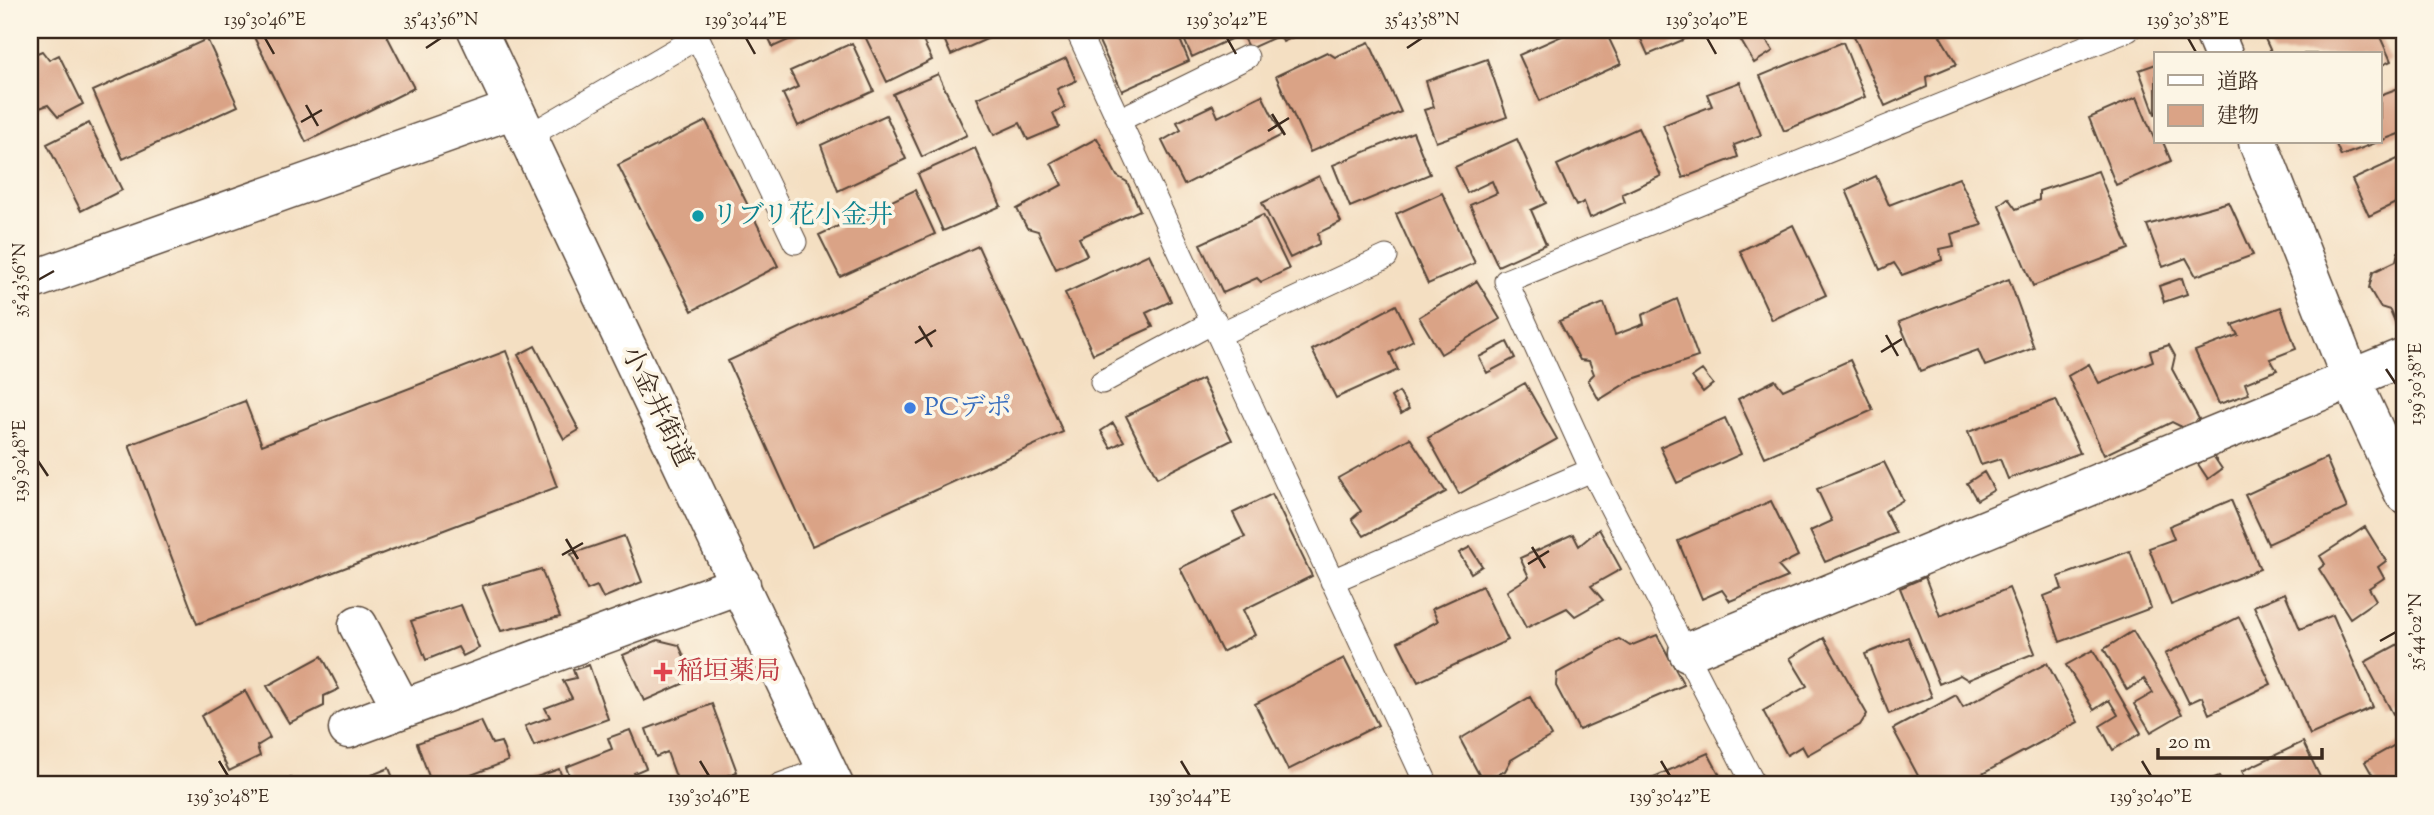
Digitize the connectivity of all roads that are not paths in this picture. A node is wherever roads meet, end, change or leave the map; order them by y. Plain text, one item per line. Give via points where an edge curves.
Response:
1 (477, 30) edge
2 (1077, 30) edge
3 (2128, 30) edge
4 (2213, 30) edge
5 (696, 34) edge
6 (2222, 52) edge
7 (1247, 57) dead end
8 (1119, 120) junction
9 (521, 123) junction
10 (2259, 144) edge
11 (795, 242) dead end
12 (1387, 257) dead end
13 (30, 281) edge
14 (1217, 328) junction
15 (2404, 358) edge
16 (2351, 379) junction
17 (1102, 382) dead end
18 (1591, 470) junction
19 (2404, 494) edge
20 (1332, 581) junction
21 (741, 584) junction
22 (358, 625) dead end
23 (1688, 652) junction
24 (402, 709) junction
25 (348, 729) dead end
26 (830, 777) edge
27 (780, 785) edge
28 (1427, 785) edge
29 (1754, 785) edge

1 - 9 street, 小金井街道
2 - 8 lane
3 - 18 lane via 1506,281
4 - 6 street
5 - 9 lane
5 - 11 lane
7 - 8 lane
8 - 14 lane
9 - 13 street
9 - 21 street, 小金井街道
10 - 16 street
12 - 14 lane
14 - 17 lane
14 - 20 lane
15 - 16 street
16 - 19 street
16 - 23 street
18 - 20 lane
18 - 23 lane
20 - 28 lane
21 - 24 street
21 - 26 street, 小金井街道
22 - 24 street
23 - 29 lane
24 - 25 street
26 - 27 lane

